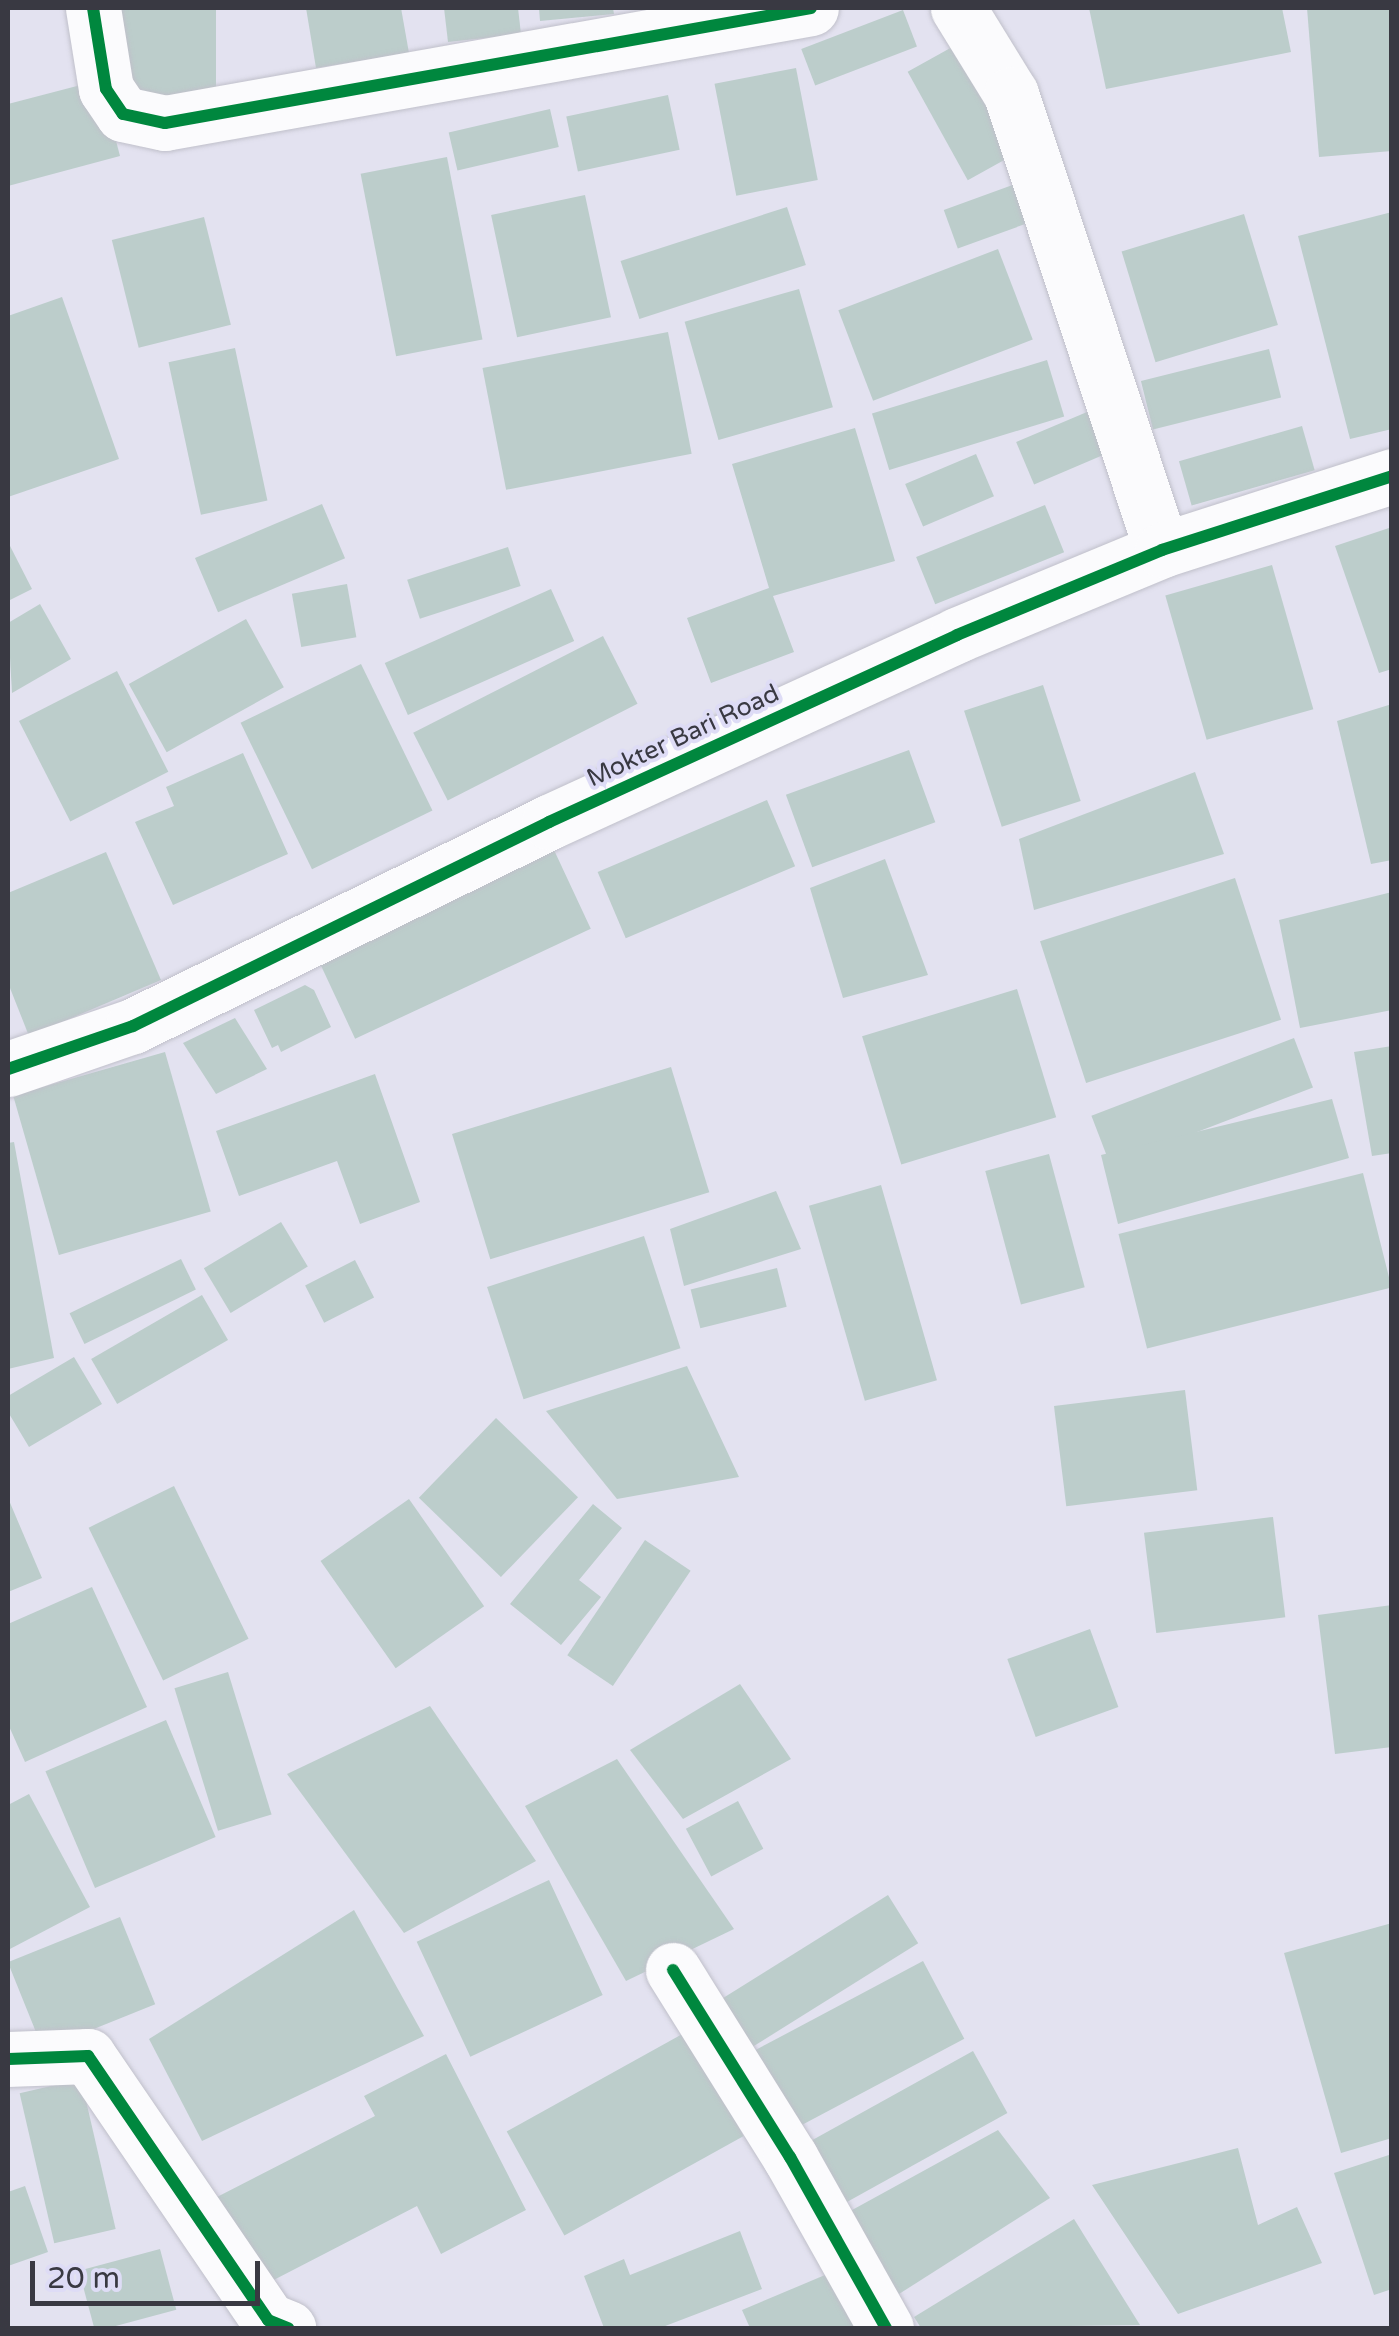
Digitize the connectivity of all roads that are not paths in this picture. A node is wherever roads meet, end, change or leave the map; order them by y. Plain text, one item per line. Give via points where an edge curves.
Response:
1 (93, 8) edge
2 (812, 8) edge
3 (958, 8) edge
4 (1392, 476) edge
5 (1162, 550) junction
6 (8, 1069) edge
7 (674, 1970) dead end
8 (8, 2058) edge
9 (288, 2328) edge
10 (886, 2328) edge

1 - 2 street via 106,89 122,114 164,123
3 - 5 street via 1011,94
4 - 5 street, Mokter Bari Road
5 - 6 street, Mokter Bari Road via 957,634 584,806 133,1026
7 - 10 street via 790,2156
8 - 9 street via 88,2056 268,2320

